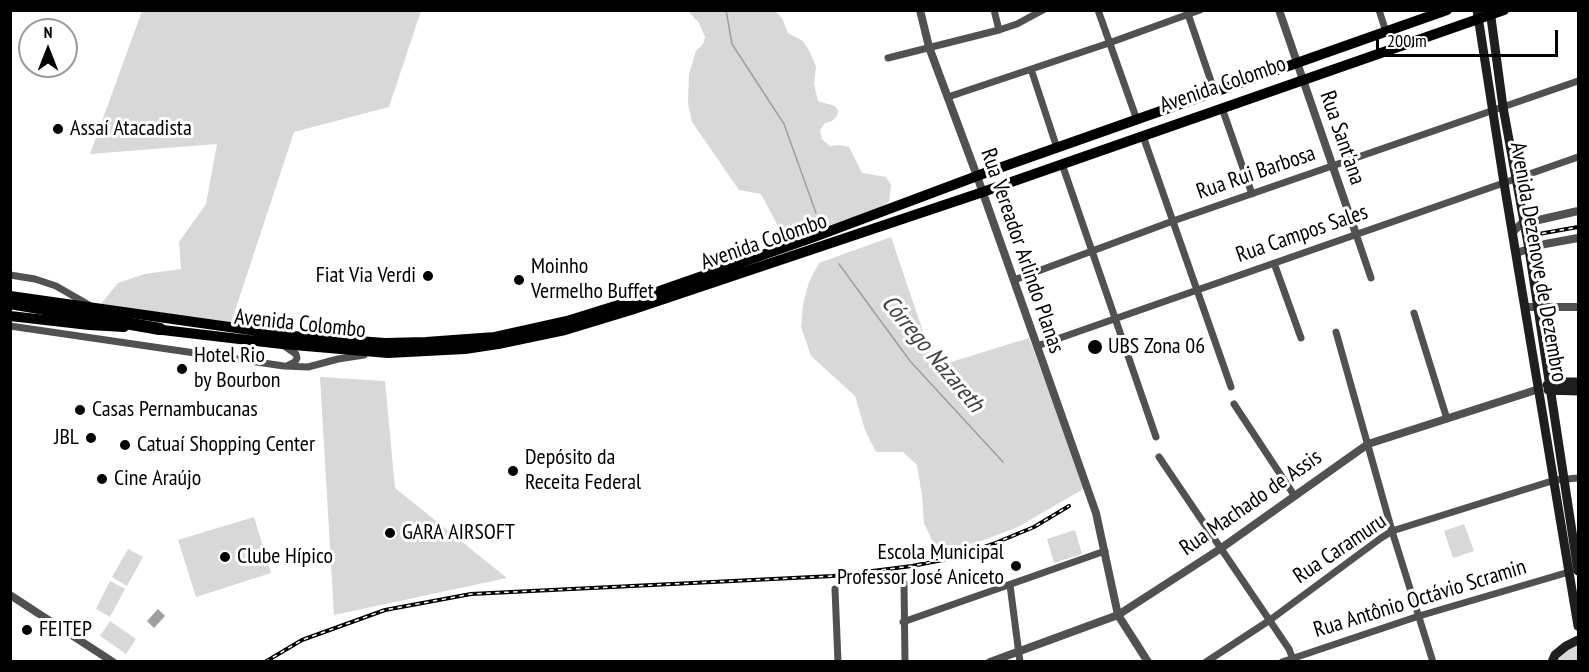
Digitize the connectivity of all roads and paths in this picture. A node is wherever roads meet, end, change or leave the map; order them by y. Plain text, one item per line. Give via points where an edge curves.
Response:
1 (920, 10) edge
2 (994, 10) edge
3 (1043, 10) edge
4 (1098, 10) edge
5 (1200, 10) edge
6 (1279, 10) edge
7 (1379, 10) edge
8 (1447, 10) edge
9 (1504, 10) edge
10 (1490, 13) edge
11 (1188, 14) junction
12 (1478, 15) edge
13 (999, 30) junction
14 (1386, 32) junction
15 (1109, 43) junction
16 (929, 47) junction
17 (888, 58) dead end
18 (1298, 64) junction
19 (1031, 69) junction
20 (1303, 80) junction
21 (1578, 81) edge
22 (1215, 93) junction
23 (948, 97) junction
24 (1503, 107) junction
25 (1222, 108) junction
26 (1493, 112) junction
27 (1137, 120) junction
28 (1096, 134) junction
29 (1143, 136) junction
30 (1057, 148) junction
31 (1102, 150) junction
32 (1578, 157) edge
33 (1062, 164) junction
34 (1332, 166) junction
35 (977, 176) junction
36 (1516, 179) junction
37 (1504, 183) junction
38 (983, 192) junction
39 (1252, 194) junction
40 (1578, 211) edge
41 (1173, 221) junction
42 (1525, 223) junction
43 (1513, 232) junction
44 (1356, 234) junction
45 (1578, 238) edge
46 (1529, 249) junction
47 (1091, 250) junction
48 (1516, 253) junction
49 (1274, 263) junction
50 (10, 275) edge
51 (1371, 278) dead end
52 (1014, 280) junction
53 (1197, 290) junction
54 (10, 296) edge
55 (10, 303) edge
56 (1537, 306) junction
57 (1526, 307) junction
58 (1578, 307) edge
59 (94, 308) junction
60 (1414, 313) dead end
61 (10, 316) edge
62 (1115, 319) junction
63 (10, 326) edge
64 (160, 329) junction
65 (1336, 332) dead end
66 (1301, 338) dead end
67 (282, 344) junction
68 (1037, 346) junction
69 (388, 353) junction
70 (284, 366) junction
71 (1578, 382) edge
72 (1231, 387) dead end
73 (1550, 387) junction
74 (1539, 389) junction
75 (1578, 392) edge
76 (1234, 404) dead end
77 (1447, 419) junction
78 (1156, 437) dead end
79 (1368, 444) junction
80 (1159, 457) dead end
81 (1578, 478) edge
82 (1560, 479) junction
83 (1294, 495) junction
84 (1392, 531) junction
85 (1220, 549) junction
86 (1105, 551) junction
87 (1576, 570) edge
88 (904, 584) dead end
89 (1010, 585) junction
90 (835, 589) dead end
91 (10, 595) edge
92 (1118, 615) junction
93 (1419, 616) junction
94 (1270, 620) junction
95 (903, 622) junction
96 (1578, 628) edge
97 (1578, 640) edge
98 (1019, 657) edge
99 (1293, 660) edge
100 (113, 662) edge
101 (838, 662) edge
102 (905, 662) edge
103 (990, 662) edge
104 (1148, 662) edge
105 (1206, 662) edge
106 (1282, 662) edge
107 (1433, 662) edge
108 (1552, 662) edge

1 - 16 street, Rua Vereador Arlindo Planas
2 - 13 street
3 - 13 street
4 - 15 street
5 - 11 street
6 - 18 street, Rua Sant'ana
7 - 14 street
8 - 14 main road, Avenida Colombo
9 - 10 main road, Avenida Colombo
10 - 12 main road, Avenida Colombo
10 - 24 main road, Avenida Dezenove de Dezembro
11 - 15 street
11 - 22 street
12 - 20 main road, Avenida Colombo
12 - 26 main road, Avenida Dezenove de Dezembro
13 - 16 street
14 - 18 main road, Avenida Colombo
15 - 19 street
15 - 27 street
16 - 17 street
16 - 23 street, Rua Vereador Arlindo Planas
18 - 20 street, Rua Sant'ana
18 - 22 main road, Avenida Colombo
19 - 23 street
19 - 30 street
20 - 25 main road, Avenida Colombo
20 - 34 street, Rua Sant'ana
21 - 24 street, Rua Rui Barbosa
22 - 27 main road, Avenida Colombo
23 - 35 street, Rua Vereador Arlindo Planas
24 - 26 street, Rua Rui Barbosa
24 - 36 main road, Avenida Dezenove de Dezembro
25 - 29 main road, Avenida Colombo
25 - 39 street
26 - 34 street, Rua Rui Barbosa
26 - 37 main road, Avenida Dezenove de Dezembro
27 - 28 main road, Avenida Colombo
28 - 30 main road, Avenida Colombo
28 - 31 main road
29 - 31 main road, Avenida Colombo
29 - 41 street
30 - 35 main road, Avenida Colombo
31 - 33 main road, Avenida Colombo
32 - 36 street, Rua Campos Sales
33 - 38 main road, Avenida Colombo
33 - 47 street
34 - 39 street, Rua Rui Barbosa
34 - 44 street, Rua Sant'ana
35 - 38 street, Rua Vereador Arlindo Planas
35 - 59 main road, Avenida Colombo via 628,302 495,337 385,344 293,336
36 - 37 street, Rua Campos Sales
36 - 42 main road, Avenida Dezenove de Dezembro
37 - 43 main road, Avenida Dezenove de Dezembro
37 - 44 street, Rua Campos Sales
38 - 52 street, Rua Vereador Arlindo Planas
38 - 69 main road, Avenida Colombo via 565,330 474,348
39 - 41 street, Rua Rui Barbosa
40 - 42 street
41 - 47 street, Rua Rui Barbosa
41 - 53 street
42 - 43 street
42 - 46 main road, Avenida Dezenove de Dezembro
43 - 48 main road, Avenida Dezenove de Dezembro
44 - 49 street, Rua Campos Sales
44 - 51 street, Rua Sant'ana
45 - 46 street
46 - 48 street
46 - 56 main road, Avenida Dezenove de Dezembro
47 - 52 street, Rua Rui Barbosa
47 - 62 street
48 - 57 main road, Avenida Dezenove de Dezembro
49 - 53 street, Rua Campos Sales
49 - 66 street
50 - 59 street via 56,286
52 - 68 street, Rua Vereador Arlindo Planas
53 - 62 street, Rua Campos Sales
53 - 72 street
54 - 59 main road, Avenida Colombo
55 - 64 highway, Avenida Colombo
56 - 57 street
56 - 58 street
56 - 73 main road, Avenida Dezenove de Dezembro
57 - 74 main road, Avenida Dezenove de Dezembro
60 - 77 street
61 - 64 main road
62 - 68 street, Rua Campos Sales
62 - 78 street
63 - 70 street
64 - 67 main road, Avenida Colombo
65 - 79 street
67 - 69 main road, Avenida Colombo
67 - 70 street via 297,358
68 - 86 street, Rua Vereador Arlindo Planas via 1092,502
69 - 70 street via 338,358 308,367
71 - 73 main road
73 - 74 main road
73 - 75 main road
73 - 82 main road, Avenida Dezenove de Dezembro
74 - 77 street, Rua Machado de Assis
74 - 82 main road, Avenida Dezenove de Dezembro
76 - 83 street
77 - 79 street, Rua Machado de Assis
79 - 83 street, Rua Machado de Assis
79 - 84 street
80 - 85 street
81 - 82 street, Rua Caramuru
82 - 84 street, Rua Caramuru
82 - 87 main road, Avenida Dezenove de Dezembro
83 - 85 street, Rua Machado de Assis
84 - 93 street
84 - 94 street, Rua Caramuru
85 - 92 street, Rua Machado de Assis
85 - 94 street
86 - 89 street
86 - 92 street, Rua Vereador Arlindo Planas
87 - 93 street, Rua Antônio Octávio Scramin
87 - 96 main road, Avenida Dezenove de Dezembro
88 - 95 street
89 - 95 street
89 - 98 street
90 - 101 street
91 - 100 street
92 - 98 street, Rua Machado de Assis
92 - 104 street
93 - 99 street, Rua Antônio Octávio Scramin
93 - 107 street
94 - 99 street
94 - 105 street, Rua Caramuru
95 - 102 street
96 - 97 main road, Avenida Dezenove de Dezembro
97 - 108 main road via 1566,646
98 - 103 street, Rua Machado de Assis
99 - 106 street, Rua Antônio Octávio Scramin

